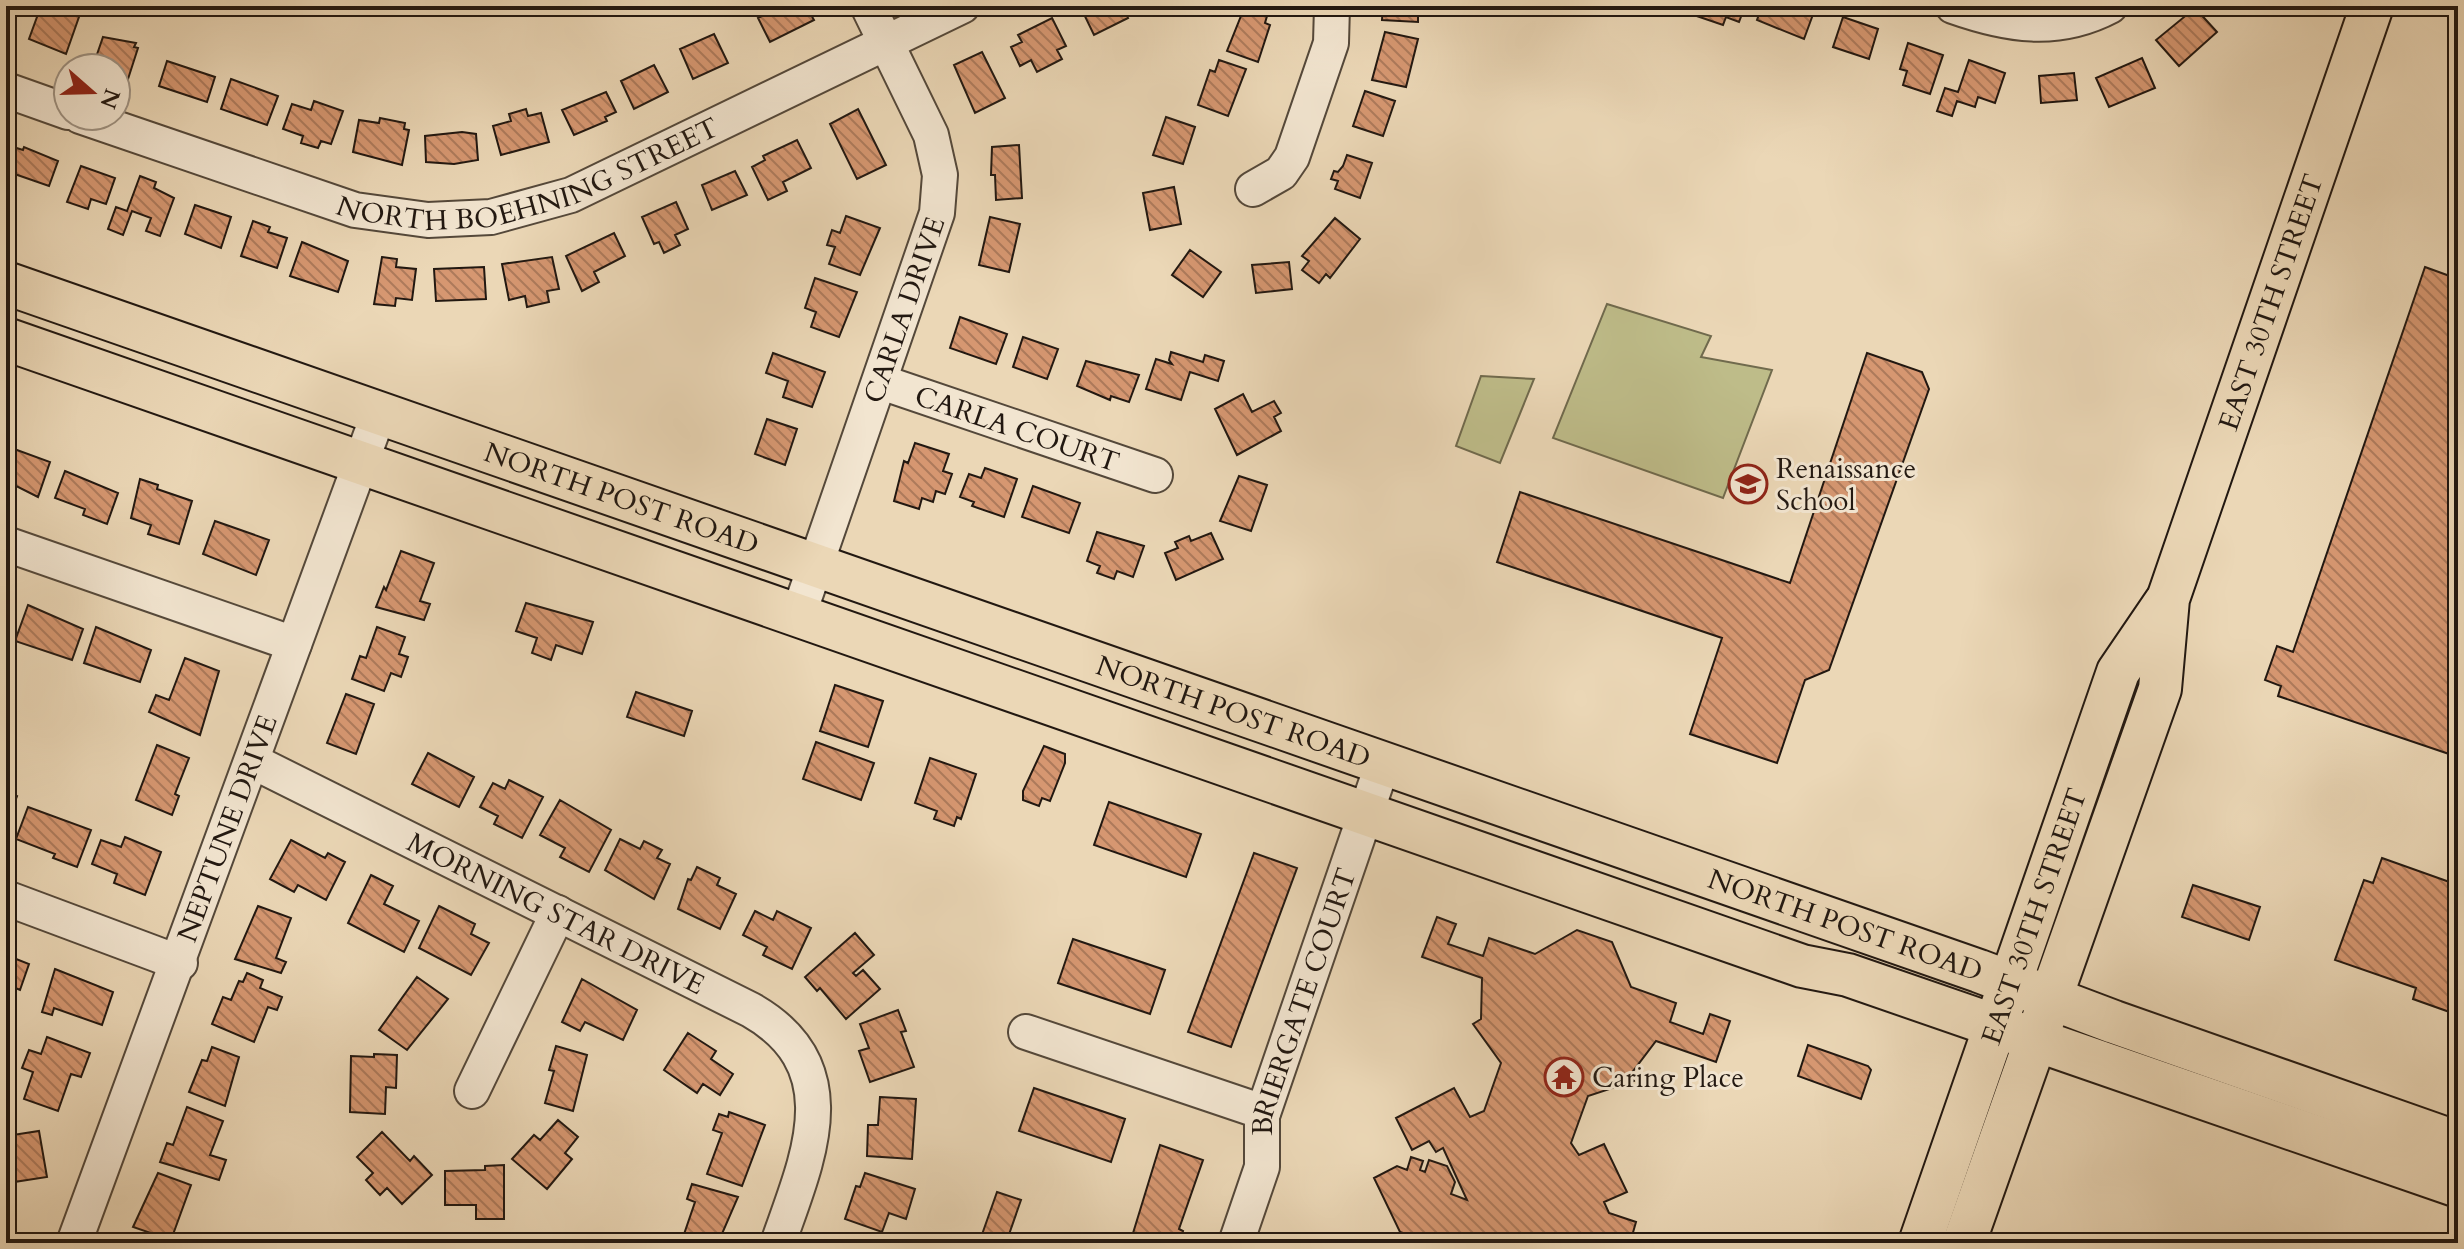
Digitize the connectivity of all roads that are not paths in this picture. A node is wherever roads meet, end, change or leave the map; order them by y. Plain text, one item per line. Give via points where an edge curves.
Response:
1 (868, 6) edge
2 (962, 6) edge
3 (1332, 6) edge
4 (1953, 6) edge
5 (2110, 6) edge
6 (2372, 6) edge
7 (886, 43) junction
8 (6, 90) edge
9 (52, 106) edge
10 (127, 132) edge
11 (1253, 189) dead end
12 (6, 283) edge
13 (6, 339) edge
14 (881, 382) junction
15 (379, 413) junction
16 (361, 463) junction
17 (1155, 475) dead end
18 (6, 544) edge
19 (816, 565) junction
20 (2168, 599) junction
21 (798, 616) junction
22 (294, 644) junction
23 (252, 761) junction
24 (1383, 763) junction
25 (1366, 814) junction
26 (6, 898) edge
27 (558, 913) junction
28 (180, 963) junction
29 (2011, 983) junction
30 (2049, 997) junction
31 (1026, 1032) dead end
32 (2014, 1033) junction
33 (472, 1091) dead end
34 (1263, 1112) junction
35 (2458, 1143) edge
36 (2458, 1186) edge
37 (74, 1243) edge
38 (778, 1243) edge
39 (1236, 1243) edge
40 (1920, 1243) edge
41 (1964, 1243) edge

1 - 7 street, CARLA DRIVE
2 - 7 street, NORTH BOEHNING STREET
3 - 11 street via 1331,43 1292,157 1281,173
4 - 5 street via 2027,25 2067,22
6 - 20 main road, EAST 30TH STREET
7 - 10 street, NORTH BOEHNING STREET via 571,195 512,213 459,220 355,210
7 - 14 street, CARLA DRIVE via 931,135 940,175 937,213
8 - 9 street
12 - 15 main road, NORTH POST ROAD
13 - 16 main road, NORTH POST ROAD
14 - 17 street, CARLA COURT
14 - 19 street, CARLA DRIVE
15 - 16 street, NEPTUNE DRIVE
15 - 19 main road, NORTH POST ROAD
16 - 21 main road, NORTH POST ROAD
16 - 22 street, NEPTUNE DRIVE
18 - 22 street
19 - 21 street, CARLA DRIVE
19 - 24 main road, NORTH POST ROAD
20 - 29 main road, EAST 30TH STREET via 2118,672
20 - 30 main road, EAST 30TH STREET via 2160,689
21 - 25 main road, NORTH POST ROAD
22 - 23 street, NEPTUNE DRIVE
23 - 27 street, MORNING STAR DRIVE
23 - 28 street, NEPTUNE DRIVE
24 - 25 street, BRIERGATE COURT
24 - 29 main road, NORTH POST ROAD
25 - 32 main road, NORTH POST ROAD via 1802,966 1848,975
25 - 34 street, BRIERGATE COURT
26 - 28 street
27 - 33 street
27 - 38 street, MORNING STAR DRIVE via 764,1018 785,1037 803,1065 814,1107 813,1139
28 - 37 street, NEPTUNE DRIVE
29 - 30 main road, NORTH POST ROAD
29 - 32 main road, EAST 30TH STREET
30 - 32 main road, EAST 30TH STREET
30 - 35 main road, NORTH POST ROAD
31 - 34 street
32 - 36 main road, NORTH POST ROAD
32 - 40 main road, EAST 30TH STREET
32 - 41 main road, EAST 30TH STREET
34 - 39 street, BRIERGATE COURT via 1262,1167

